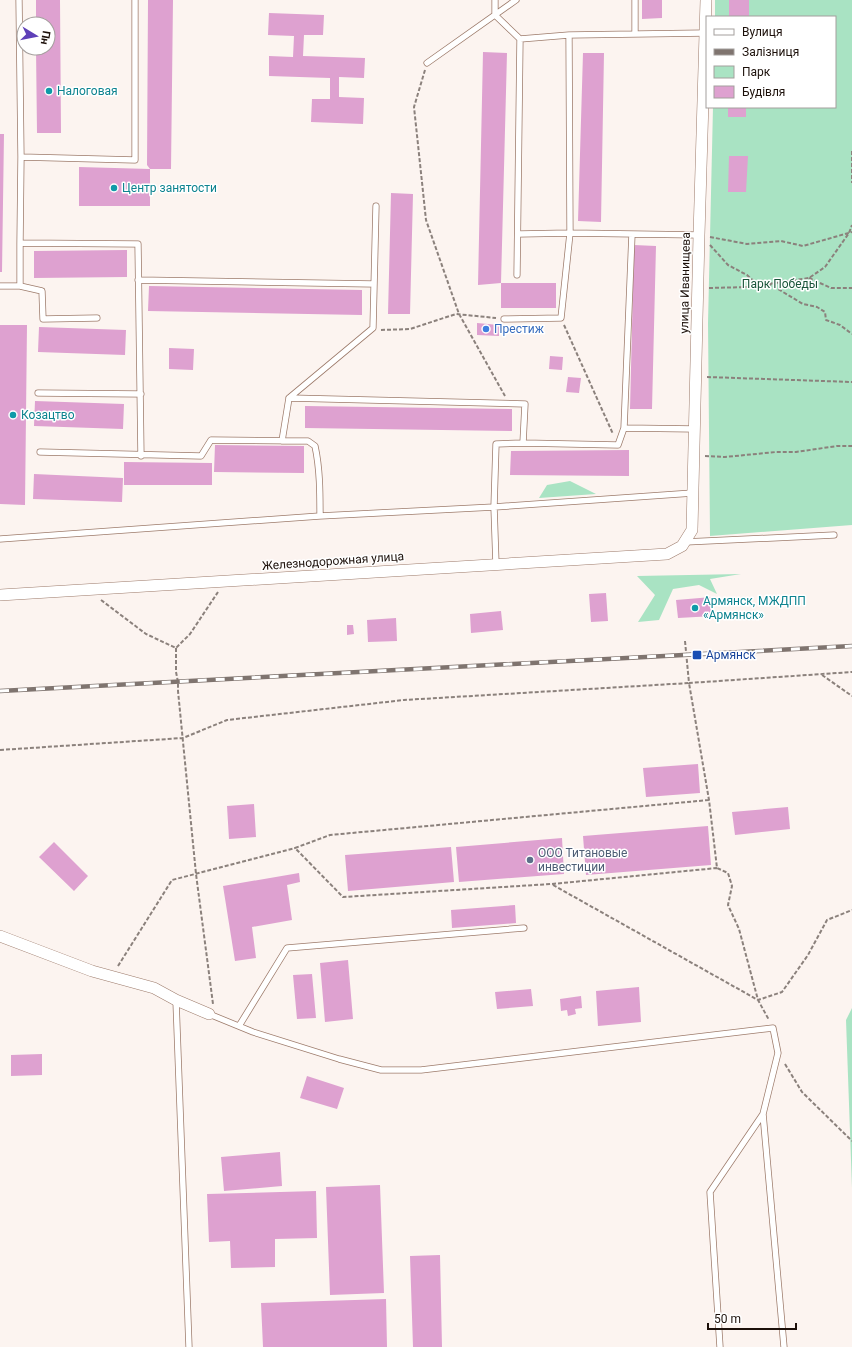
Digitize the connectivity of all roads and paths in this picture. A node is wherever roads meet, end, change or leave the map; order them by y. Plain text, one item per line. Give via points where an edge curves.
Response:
1 (18, 0) edge
2 (135, 0) edge
3 (495, 0) edge
4 (516, 0) edge
5 (635, 0) edge
6 (706, 0) edge
7 (495, 15) junction
8 (635, 33) junction
9 (706, 33) junction
10 (568, 35) junction
11 (520, 39) junction
12 (427, 63) joint
13 (852, 150) edge
14 (21, 157) junction
15 (852, 183) edge
16 (376, 206) dead end
17 (852, 225) edge
18 (852, 232) edge
19 (570, 233) junction
20 (849, 233) junction
21 (519, 234) junction
22 (632, 234) junction
23 (699, 235) junction
24 (20, 243) junction
25 (517, 275) dead end
26 (809, 278) junction
27 (138, 280) junction
28 (374, 284) junction
29 (768, 284) junction
30 (758, 285) junction
31 (0, 286) edge
32 (20, 286) junction
33 (698, 288) junction
34 (852, 288) edge
35 (459, 314) junction
36 (96, 318) dead end
37 (561, 318) junction
38 (504, 319) joint
39 (370, 331) junction
40 (852, 334) edge
41 (696, 377) junction
42 (852, 382) edge
43 (38, 392) dead end
44 (141, 394) junction
45 (289, 398) junction
46 (510, 404) junction
47 (624, 428) junction
48 (695, 429) junction
49 (282, 440) junction
50 (523, 443) junction
51 (618, 445) junction
52 (852, 446) edge
53 (40, 452) dead end
54 (694, 455) junction
55 (141, 456) junction
56 (693, 493) junction
57 (494, 506) junction
58 (320, 516) junction
59 (834, 535) dead end
60 (0, 540) edge
61 (685, 542) junction
62 (496, 564) junction
63 (226, 581) junction
64 (88, 589) junction
65 (0, 595) edge
66 (686, 641) dead end
67 (176, 648) junction
68 (852, 672) edge
69 (821, 675) junction
70 (689, 683) junction
71 (852, 696) edge
72 (183, 738) junction
73 (0, 750) edge
74 (709, 800) junction
75 (295, 848) junction
76 (717, 868) junction
77 (196, 874) junction
78 (552, 884) junction
79 (852, 910) edge
80 (524, 928) dead end
81 (0, 936) edge
82 (111, 976) junction
83 (176, 1000) junction
84 (758, 1000) junction
85 (212, 1015) junction
86 (239, 1026) junction
87 (773, 1028) junction
88 (778, 1053) junction
89 (763, 1114) junction
90 (852, 1141) edge
91 (189, 1347) edge
92 (720, 1347) edge
93 (784, 1347) edge

1 - 14 lane
2 - 14 lane via 134,160
3 - 7 lane
4 - 7 lane
5 - 8 lane
6 - 9 street, улица Иванищева
7 - 11 lane
7 - 12 lane
8 - 9 lane
8 - 10 lane
9 - 23 street, улица Иванищева
10 - 11 lane
10 - 19 lane
11 - 21 lane
12 - 35 path via 414,107 426,220
13 - 15 path
14 - 24 lane
16 - 28 lane
17 - 20 path
18 - 20 path
19 - 21 lane
19 - 22 lane
19 - 37 lane
20 - 23 path via 803,246 781,241 747,244
20 - 26 path via 825,267
21 - 25 lane
22 - 23 lane
22 - 47 lane
23 - 30 path via 728,265 747,275
23 - 33 street, улица Иванищева
24 - 27 lane via 138,244
24 - 32 lane
26 - 29 path
26 - 34 path via 831,288
27 - 28 lane
27 - 44 lane
28 - 39 lane via 373,328
29 - 30 path
29 - 40 path via 803,304 817,307 825,312 826,320 840,325
30 - 33 path via 748,288
31 - 32 lane
32 - 36 lane via 42,292 43,319
33 - 41 street, улица Иванищева
35 - 38 path
35 - 39 path via 410,329
35 - 46 path
37 - 38 lane
37 - 51 path
39 - 45 lane
41 - 42 path
41 - 48 street, улица Иванищева
43 - 44 lane
44 - 55 lane
45 - 46 lane
45 - 49 lane
46 - 50 lane via 524,404
47 - 48 lane
47 - 51 lane
48 - 54 street, улица Иванищева
49 - 55 lane via 211,440 201,456
49 - 58 lane via 308,441 315,446
50 - 51 lane
50 - 57 lane via 496,444
52 - 54 path via 725,457
53 - 55 lane
54 - 56 street, улица Иванищева
56 - 57 lane
56 - 61 street, улица Иванищева via 692,530
57 - 58 lane
57 - 62 lane
58 - 60 lane
59 - 61 lane
61 - 62 street, Железнодорожная улица via 667,554
62 - 63 street, Железнодорожная улица
63 - 64 street, Железнодорожная улица
63 - 67 path via 190,634
64 - 65 street, Железнодорожная улица
64 - 67 path via 146,634
66 - 70 path
67 - 72 path
68 - 69 path
69 - 70 path
69 - 71 path
70 - 72 path via 404,700 227,720
70 - 74 path
72 - 73 path
72 - 77 path
74 - 75 path via 330,835
74 - 76 path
75 - 77 path
75 - 78 path via 343,897
76 - 78 path
76 - 84 path via 728,873 732,886 728,904 739,929
77 - 82 path via 172,880
77 - 85 path
78 - 84 path
79 - 84 path via 827,920 808,955 782,992
80 - 86 lane via 287,948
81 - 82 street
82 - 83 street via 154,988
83 - 85 street
83 - 91 lane
84 - 87 path
85 - 86 lane
86 - 87 lane via 381,1070 421,1070
87 - 88 lane
88 - 89 lane
88 - 90 path via 802,1092
89 - 92 lane via 710,1192
89 - 93 lane

